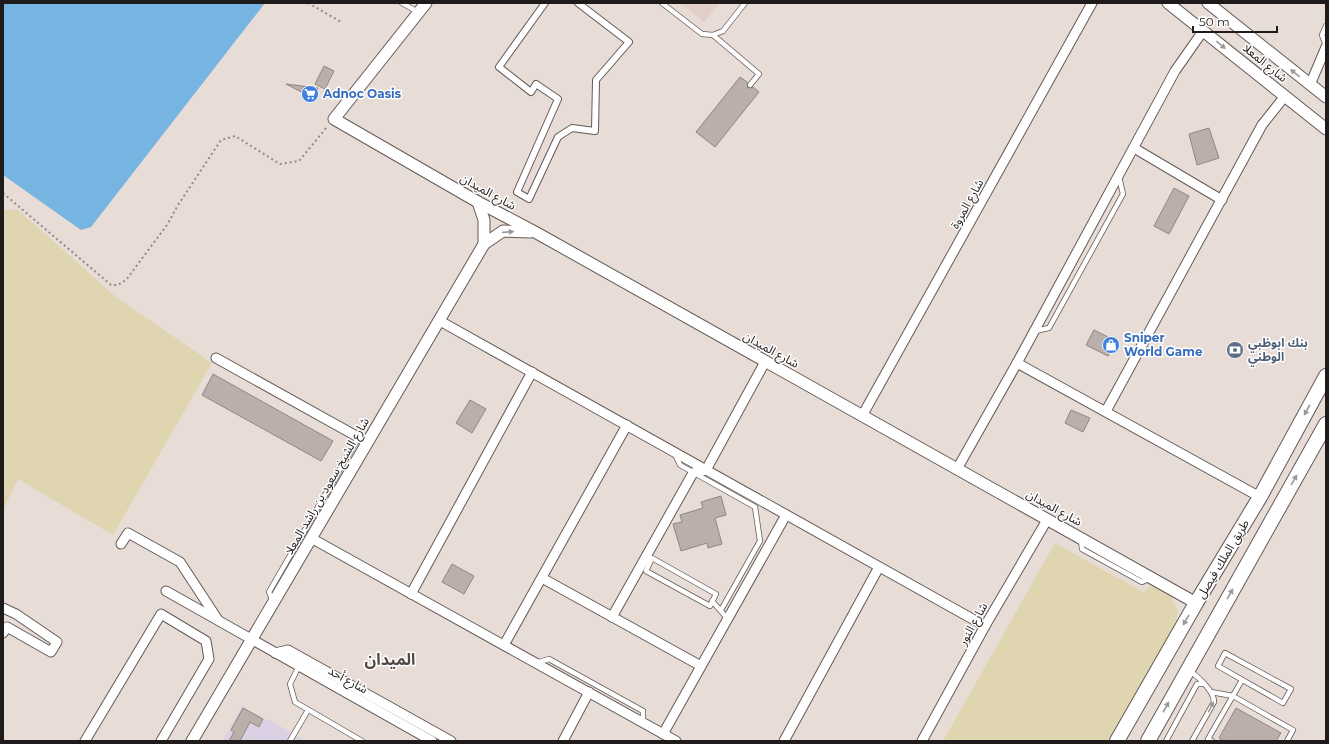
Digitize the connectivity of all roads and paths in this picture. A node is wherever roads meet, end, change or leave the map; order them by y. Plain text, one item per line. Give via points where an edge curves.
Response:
1 (308, 3) edge
2 (402, 3) edge
3 (426, 3) edge
4 (545, 3) edge
5 (578, 3) edge
6 (662, 3) edge
7 (745, 3) edge
8 (1092, 3) edge
9 (1168, 3) edge
10 (1208, 3) edge
11 (418, 12) junction
12 (341, 22) dead end
13 (1326, 26) edge
14 (1203, 31) junction
15 (713, 35) junction
16 (1326, 46) edge
17 (750, 85) dead end
18 (1310, 85) junction
19 (1285, 96) junction
20 (1326, 97) edge
21 (334, 119) junction
22 (1326, 129) edge
23 (1134, 148) junction
24 (3, 193) edge
25 (1222, 200) junction
26 (478, 202) junction
27 (535, 232) junction
28 (484, 244) junction
29 (440, 320) junction
30 (216, 358) dead end
31 (765, 362) junction
32 (1017, 363) junction
33 (532, 372) junction
34 (1326, 376) edge
35 (1106, 411) junction
36 (862, 416) junction
37 (1326, 424) edge
38 (627, 425) junction
39 (362, 440) junction
40 (673, 451) junction
41 (957, 469) junction
42 (706, 470) junction
43 (693, 473) junction
44 (1260, 497) junction
45 (786, 515) junction
46 (1047, 520) junction
47 (311, 538) junction
48 (121, 544) dead end
49 (879, 567) junction
50 (542, 578) junction
51 (166, 591) dead end
52 (411, 594) junction
53 (712, 601) junction
54 (274, 603) junction
55 (1196, 603) junction
56 (3, 608) edge
57 (721, 610) junction
58 (612, 617) junction
59 (727, 618) junction
60 (219, 621) junction
61 (985, 626) junction
62 (3, 633) edge
63 (252, 640) junction
64 (504, 644) junction
65 (275, 653) junction
66 (536, 663) junction
67 (299, 666) junction
68 (700, 666) junction
69 (1187, 669) junction
70 (1242, 680) junction
71 (1202, 684) junction
72 (589, 692) junction
73 (1211, 692) junction
74 (1233, 696) junction
75 (308, 710) junction
76 (643, 722) junction
77 (662, 734) junction
78 (419, 738) edge
79 (85, 741) edge
80 (161, 741) edge
81 (192, 741) edge
82 (290, 741) edge
83 (362, 741) edge
84 (432, 741) edge
85 (451, 741) edge
86 (562, 741) edge
87 (676, 741) edge
88 (784, 741) edge
89 (922, 741) edge
90 (1117, 741) edge
91 (1148, 741) edge
92 (1166, 741) edge
93 (1192, 741) edge
94 (1212, 741) edge
95 (1287, 741) edge

1 - 12 path
2 - 11 lane
3 - 11 street
4 - 5 street via 499,67 531,92 536,84 558,99 517,192 528,198 558,137 572,128 595,131 596,80 629,42
6 - 15 lane via 702,34
7 - 15 lane via 723,32
8 - 36 street, شارع المروة
9 - 14 street, شارع المعلا
18 -> 10 street, شارع المعلا
11 - 21 street
13 - 16 lane via 1322,35
14 -> 19 street, شارع المعلا
14 - 23 street via 1175,71
15 - 17 lane via 758,74
16 - 18 street
18 - 20 street, شارع المعلا
19 - 22 street, شارع المعلا
19 - 25 street via 1262,125
21 - 24 path via 300,161 280,164 235,136 221,140 167,225 126,280 118,285 111,285
21 - 26 street, شارع الميدان
23 - 25 street
23 - 32 street
25 - 35 street
26 - 27 street, شارع الميدان
26 - 28 street via 484,220
28 -> 27 street, شارع الشيخ سعود بن راشد المعلا via 503,230
27 - 31 street, شارع الميدان
28 - 29 street, شارع الشيخ سعود بن راشد المعلا
29 - 33 street
29 - 39 street, شارع الشيخ سعود بن راشد المعلا
30 - 39 street
31 - 36 street, شارع الميدان
31 - 42 street
32 - 35 street
32 - 41 street
33 - 38 street
33 - 52 street
34 -> 44 main road, طريق الملك فيصل
35 - 44 street
36 - 41 street, شارع الميدان
69 -> 37 main road, طريق الملك فيصل
38 - 40 street
38 - 50 street
39 - 47 street, شارع الشيخ سعود بن راشد المعلا
39 - 54 lane via 269,592
40 - 42 street
40 - 43 lane via 680,465
41 - 46 street, شارع الميدان
42 - 43 street
42 - 45 street
43 - 57 lane via 755,507 760,541
43 - 58 street
44 - 55 main road, طريق الملك فيصل
45 - 49 street
45 - 59 street
46 - 55 street, شارع الميدان
46 - 61 street, شارع النور
47 - 52 street
47 - 54 street, شارع الشيخ سعود بن راشد المعلا
48 - 60 street via 128,533 180,562
49 - 61 street
49 - 88 street
50 - 58 street
50 - 64 street
51 - 60 street, شارع أحد
52 - 64 street
53 - 53 lane via 716,594 652,558 646,571 710,606
53 - 57 lane
54 - 63 street, شارع الشيخ سعود بن راشد المعلا
55 -> 90 main road, طريق الملك فيصل
56 - 62 street via 57,642 51,652 7,626
57 - 59 lane
58 - 68 street
59 - 68 street
60 - 63 street, شارع أحد
61 - 89 street, شارع النور
63 - 65 street, شارع أحد
63 - 81 street, شارع الشيخ سعود بن راشد المعلا
64 - 66 street
65 - 67 street, شارع أحد
65 - 85 street via 288,650
66 - 72 street
66 - 76 lane via 549,659 643,711
67 - 75 lane via 290,684 295,702
67 - 78 street, شارع أحد
68 - 77 street
69 - 71 lane
91 -> 69 main road, طريق الملك فيصل
70 - 70 lane via 1218,666 1225,653 1291,689 1283,703
70 - 74 lane
71 - 73 lane
71 - 92 lane via 1197,684
72 - 76 street
72 - 86 street
73 - 74 lane
93 -> 73 lane via 1214,702
74 - 94 lane via 1208,739
74 - 95 lane via 1293,730
75 - 82 lane
75 - 83 lane
76 - 77 street
77 - 87 street
78 - 84 street, شارع أحد
79 - 80 street via 161,614 206,641 209,659

